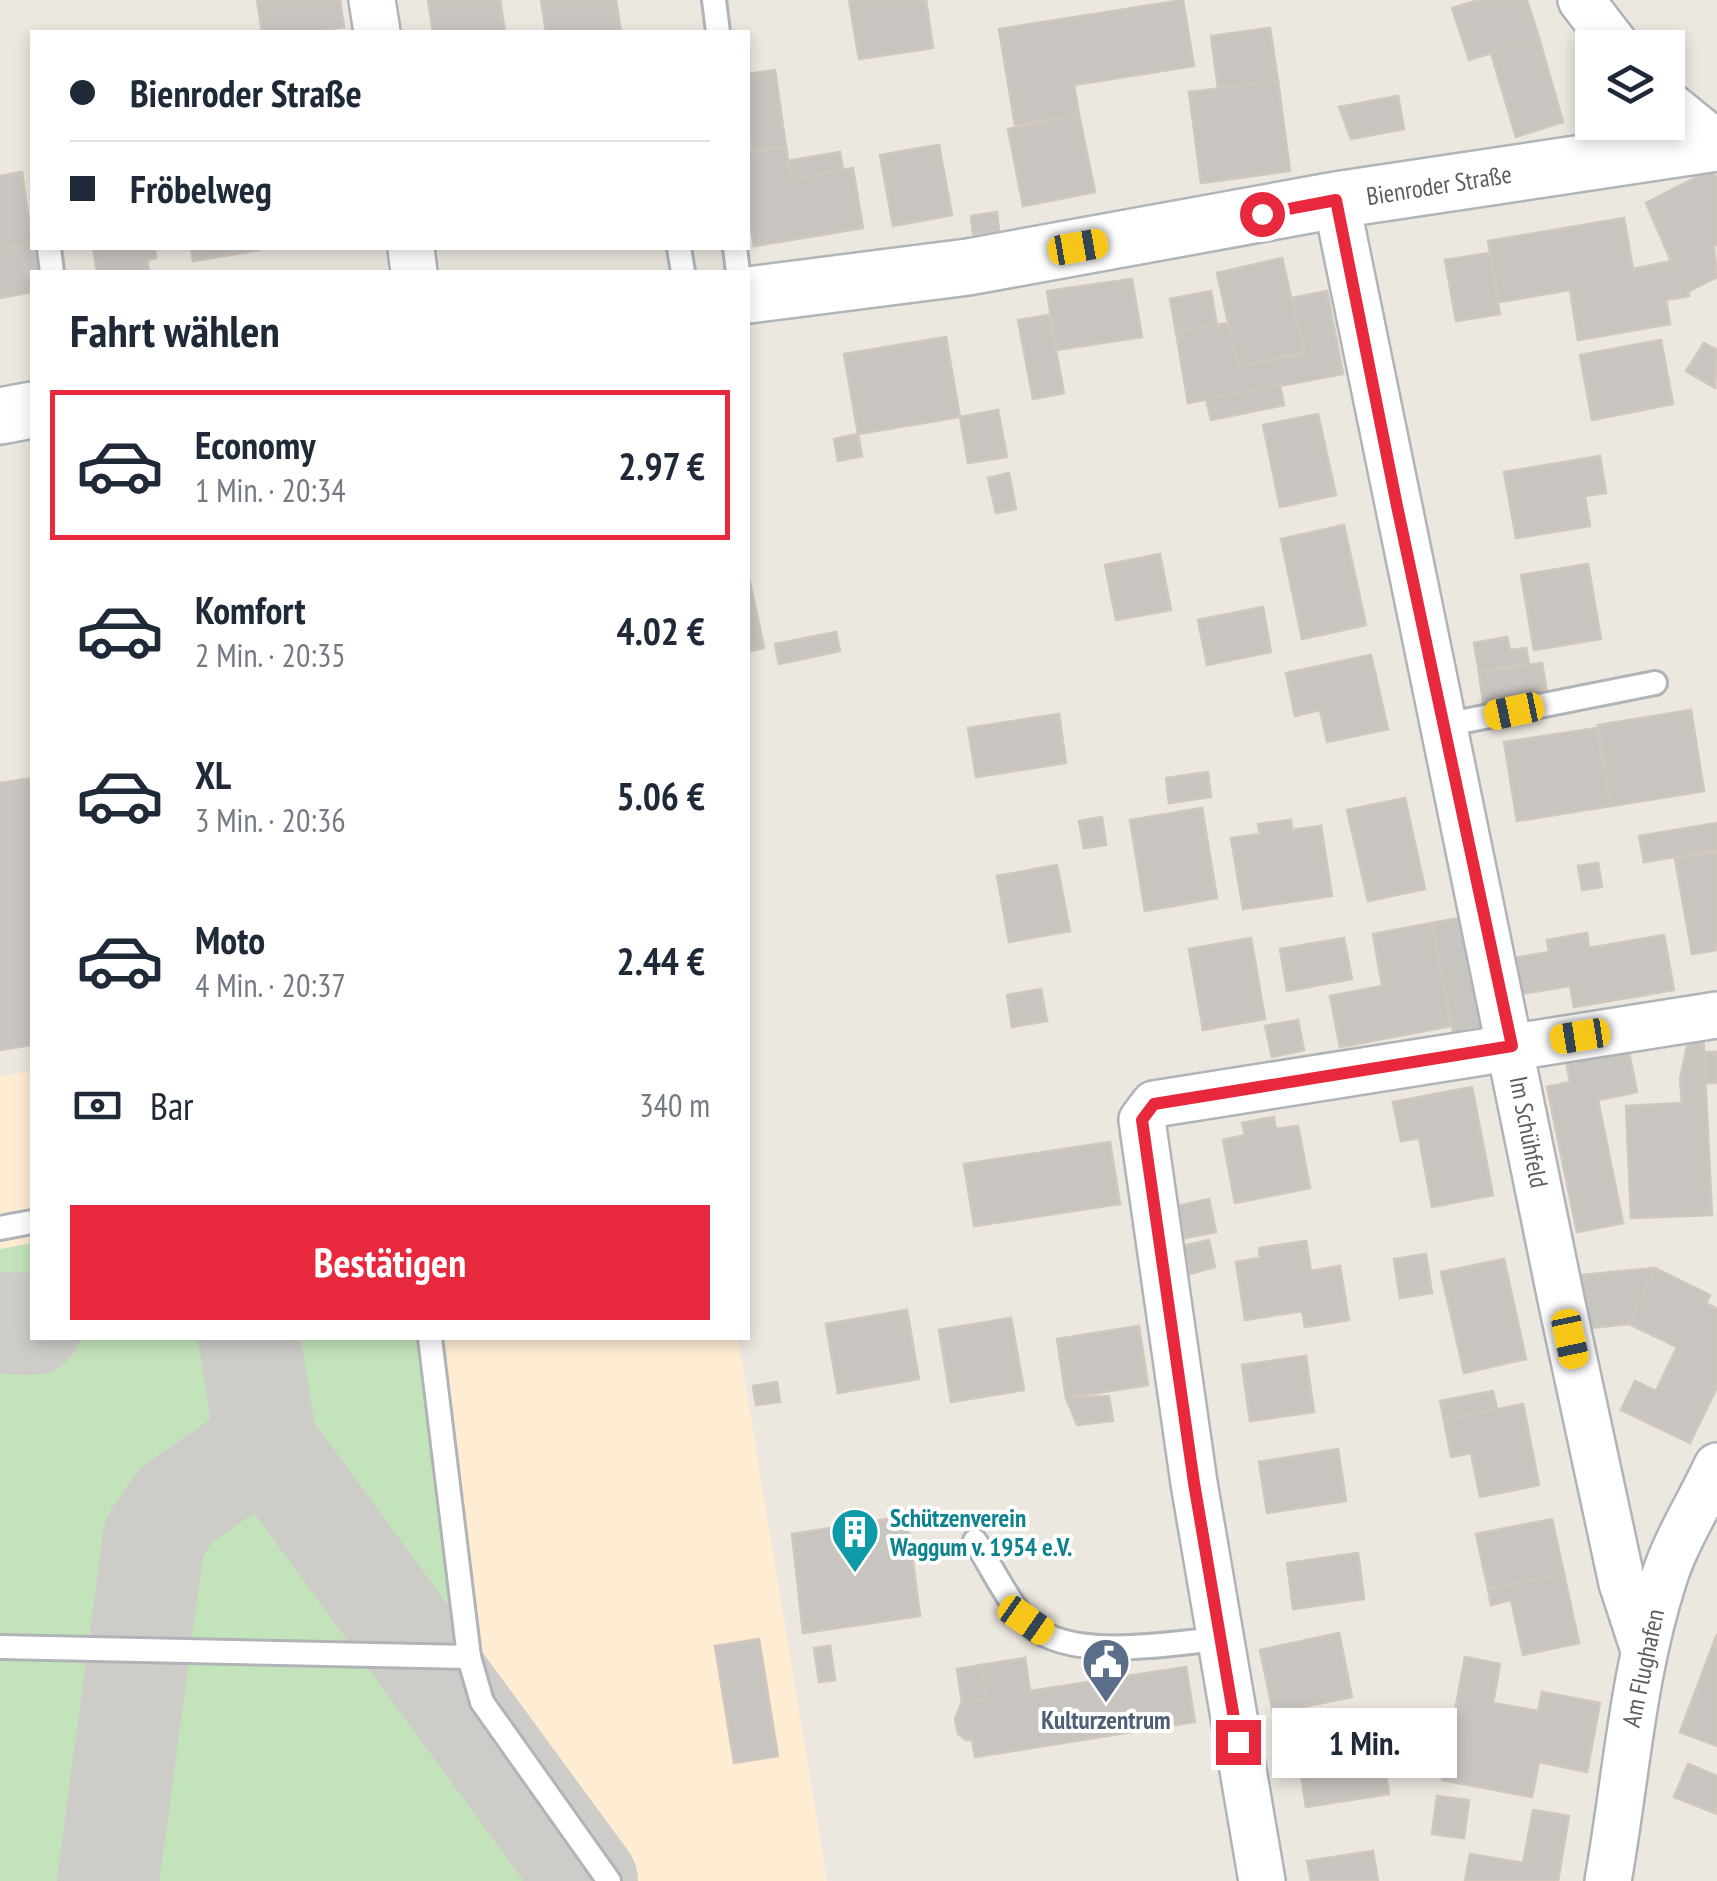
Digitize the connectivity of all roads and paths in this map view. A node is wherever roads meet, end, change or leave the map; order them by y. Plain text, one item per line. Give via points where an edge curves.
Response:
1 (372, 0) edge
2 (714, 0) edge
3 (1581, 0) edge
4 (378, 30) edge
5 (718, 30) edge
6 (1604, 30) edge
7 (1685, 118) edge
8 (1717, 143) edge
9 (1336, 200) junction
10 (750, 295) edge
11 (30, 410) edge
12 (0, 416) edge
13 (1655, 683) dead end
14 (1444, 725) junction
15 (1717, 1015) edge
16 (1512, 1046) junction
17 (30, 1222) edge
18 (0, 1228) edge
19 (430, 1340) edge
20 (1717, 1466) edge
21 (976, 1541) dead end
22 (1220, 1638) junction
23 (0, 1647) edge
24 (1644, 1650) junction
25 (470, 1657) junction
26 (609, 1881) edge
27 (1262, 1881) edge
28 (1608, 1881) edge

1 - 4 street
2 - 5 lane
3 - 6 street
7 - 8 street
8 - 9 street, Bienroder Straße
9 - 10 street, Bienroder Straße via 968,267
9 - 14 street, Im Schühfeld
11 - 12 street
13 - 14 lane
14 - 16 street, Im Schühfeld
15 - 16 street
16 - 22 street via 1154,1104 1142,1120
16 - 24 street, Im Schühfeld via 1622,1583
17 - 18 lane
19 - 25 lane
20 - 24 street, Am Flughafen via 1665,1574
21 - 22 lane via 1026,1620 1053,1640 1105,1648
22 - 27 street
23 - 25 lane
24 - 28 street, Am Flughafen
25 - 26 lane via 482,1702

